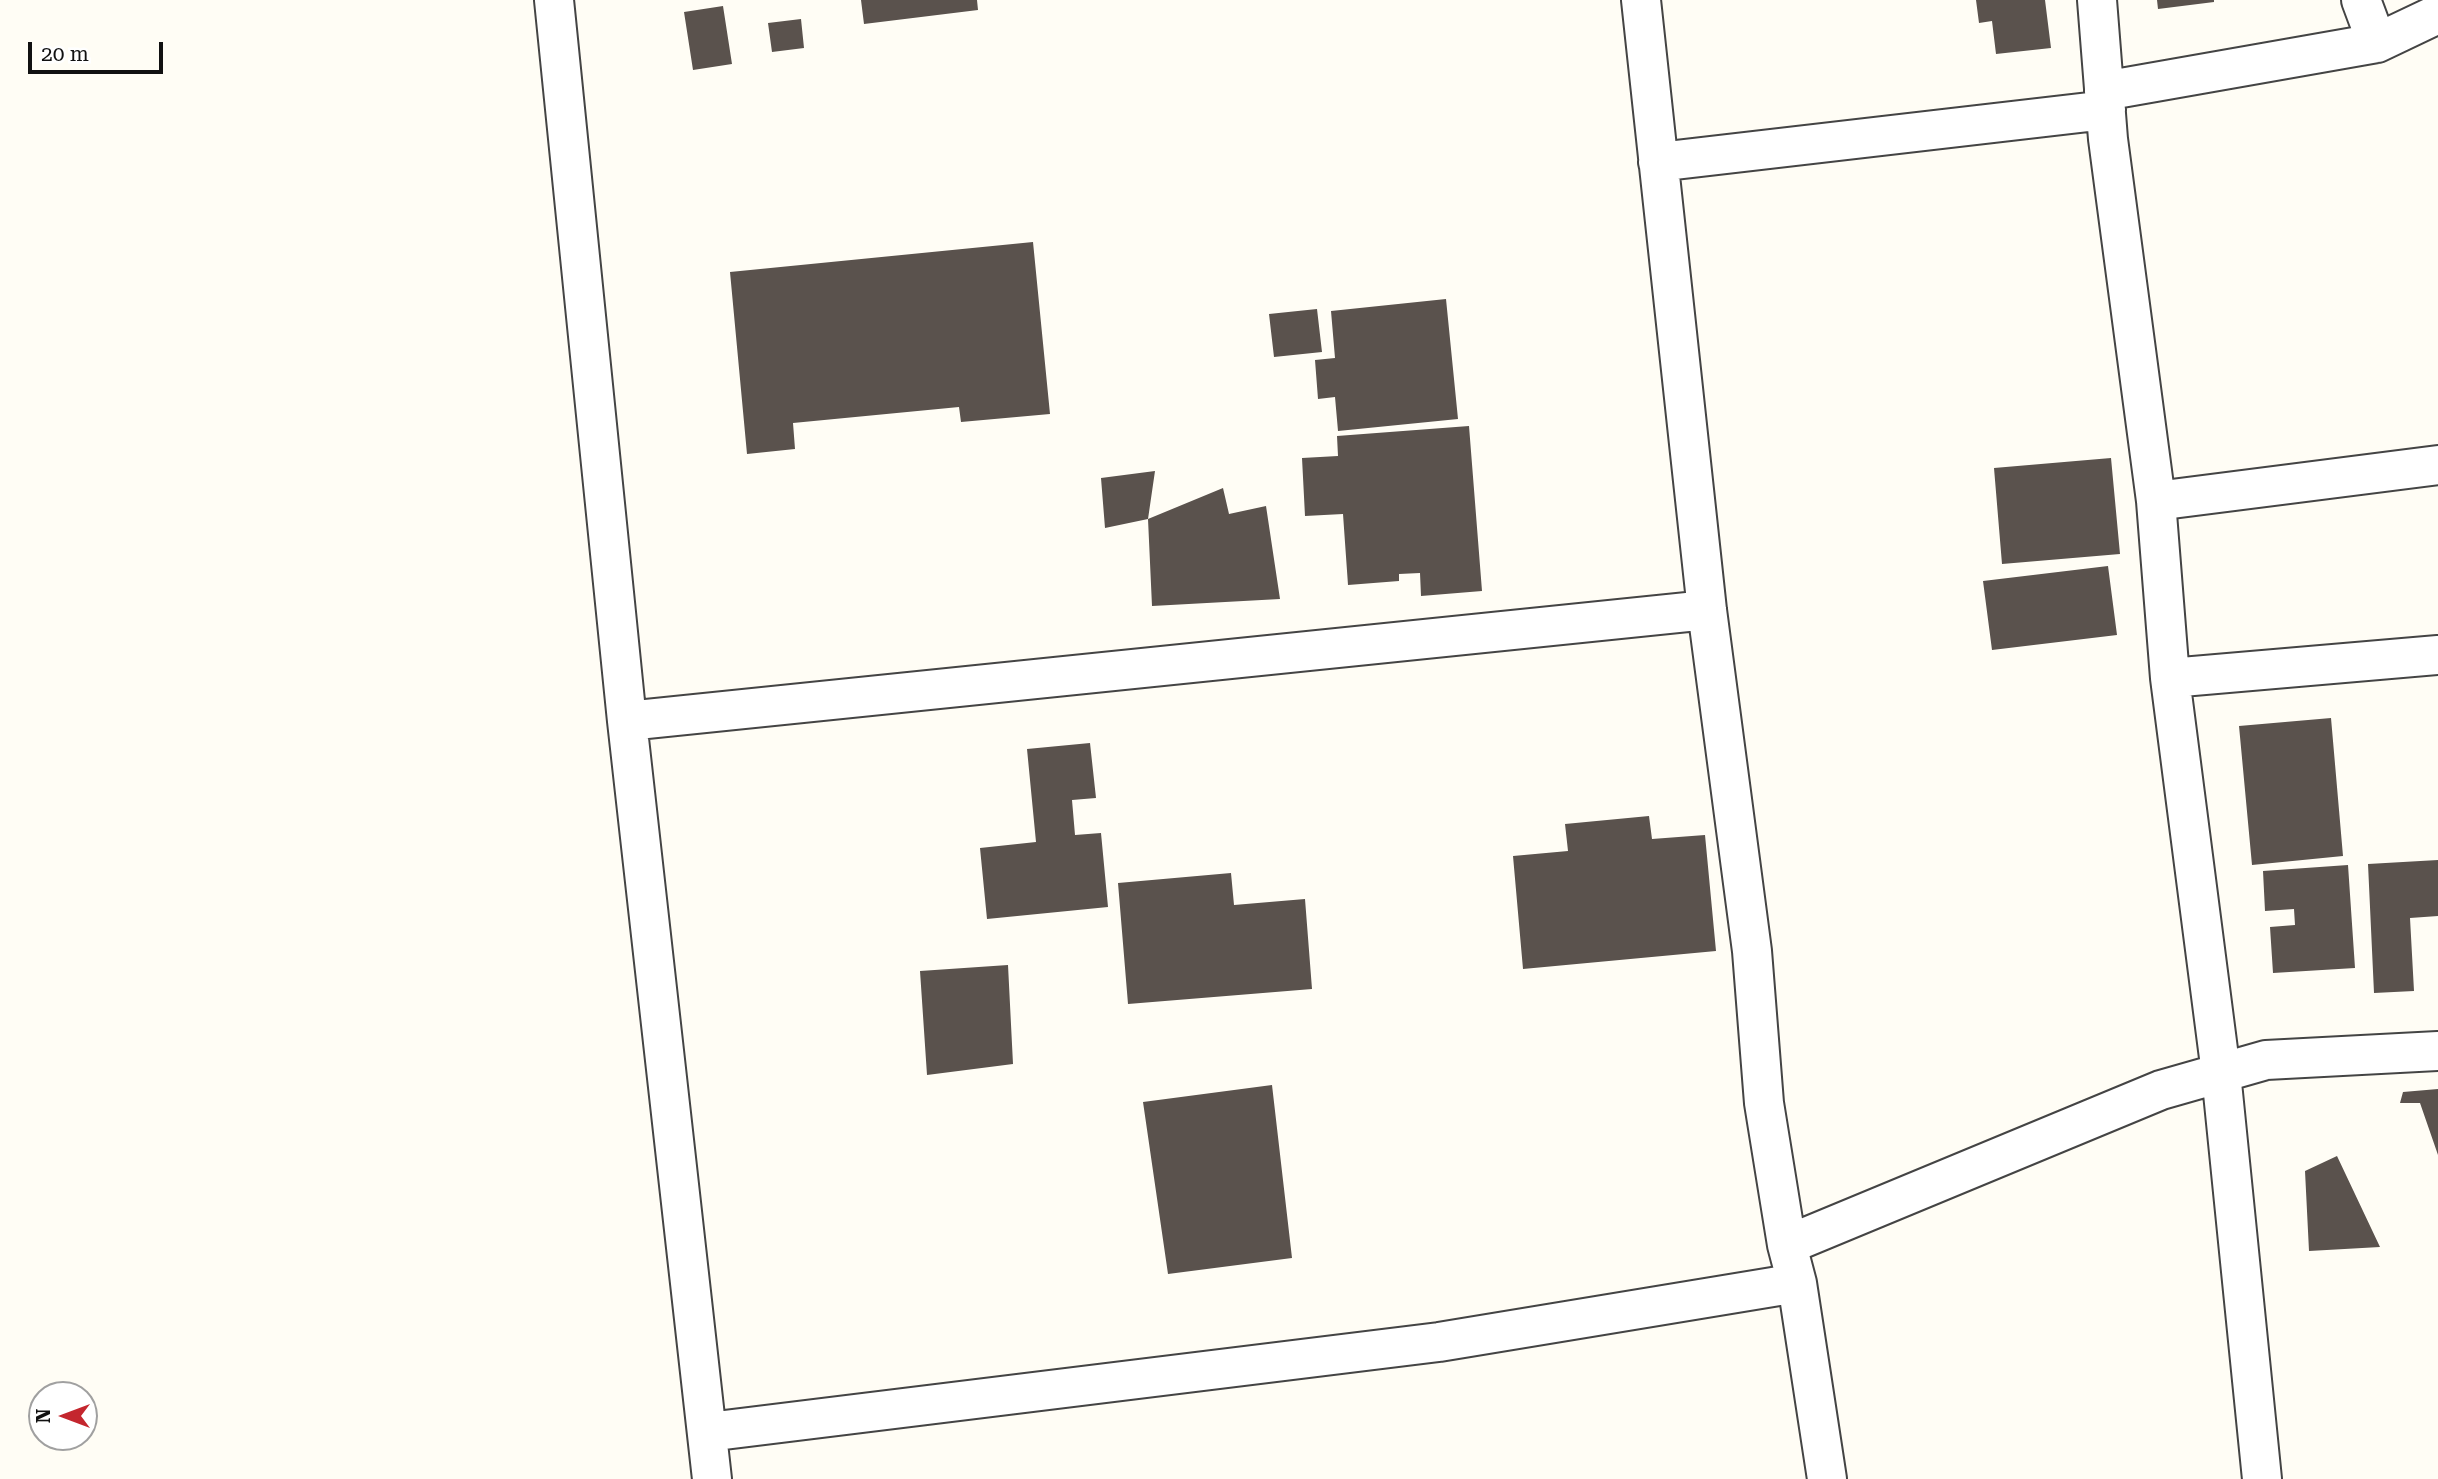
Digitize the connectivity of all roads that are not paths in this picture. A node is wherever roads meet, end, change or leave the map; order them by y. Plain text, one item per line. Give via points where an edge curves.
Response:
1 (554, 0) edge
2 (1642, 0) edge
3 (2097, 0) edge
4 (2361, 0) edge
5 (2438, 15) edge
6 (2377, 43) junction
7 (2105, 101) junction
8 (1658, 162) junction
9 (2438, 466) edge
10 (2156, 501) junction
11 (1707, 610) junction
12 (2438, 654) edge
13 (2170, 678) junction
14 (626, 721) junction
15 (2438, 1051) edge
16 (2221, 1073) junction
17 (1787, 1245) junction
18 (1797, 1283) junction
19 (708, 1432) junction
20 (712, 1479) edge
21 (1827, 1479) edge
22 (2262, 1479) edge

1 - 14 street
2 - 8 street
3 - 7 street
4 - 6 street
5 - 6 street
6 - 7 street
7 - 8 street
7 - 10 street
8 - 11 street
9 - 10 street
10 - 13 street
11 - 14 street
11 - 17 street via 1752,951 1764,1103
12 - 13 street
13 - 16 street
14 - 19 street
15 - 16 street via 2266,1060
16 - 17 street via 2161,1090
16 - 22 street
17 - 18 street
18 - 19 street via 1438,1342
18 - 21 street
19 - 20 street

